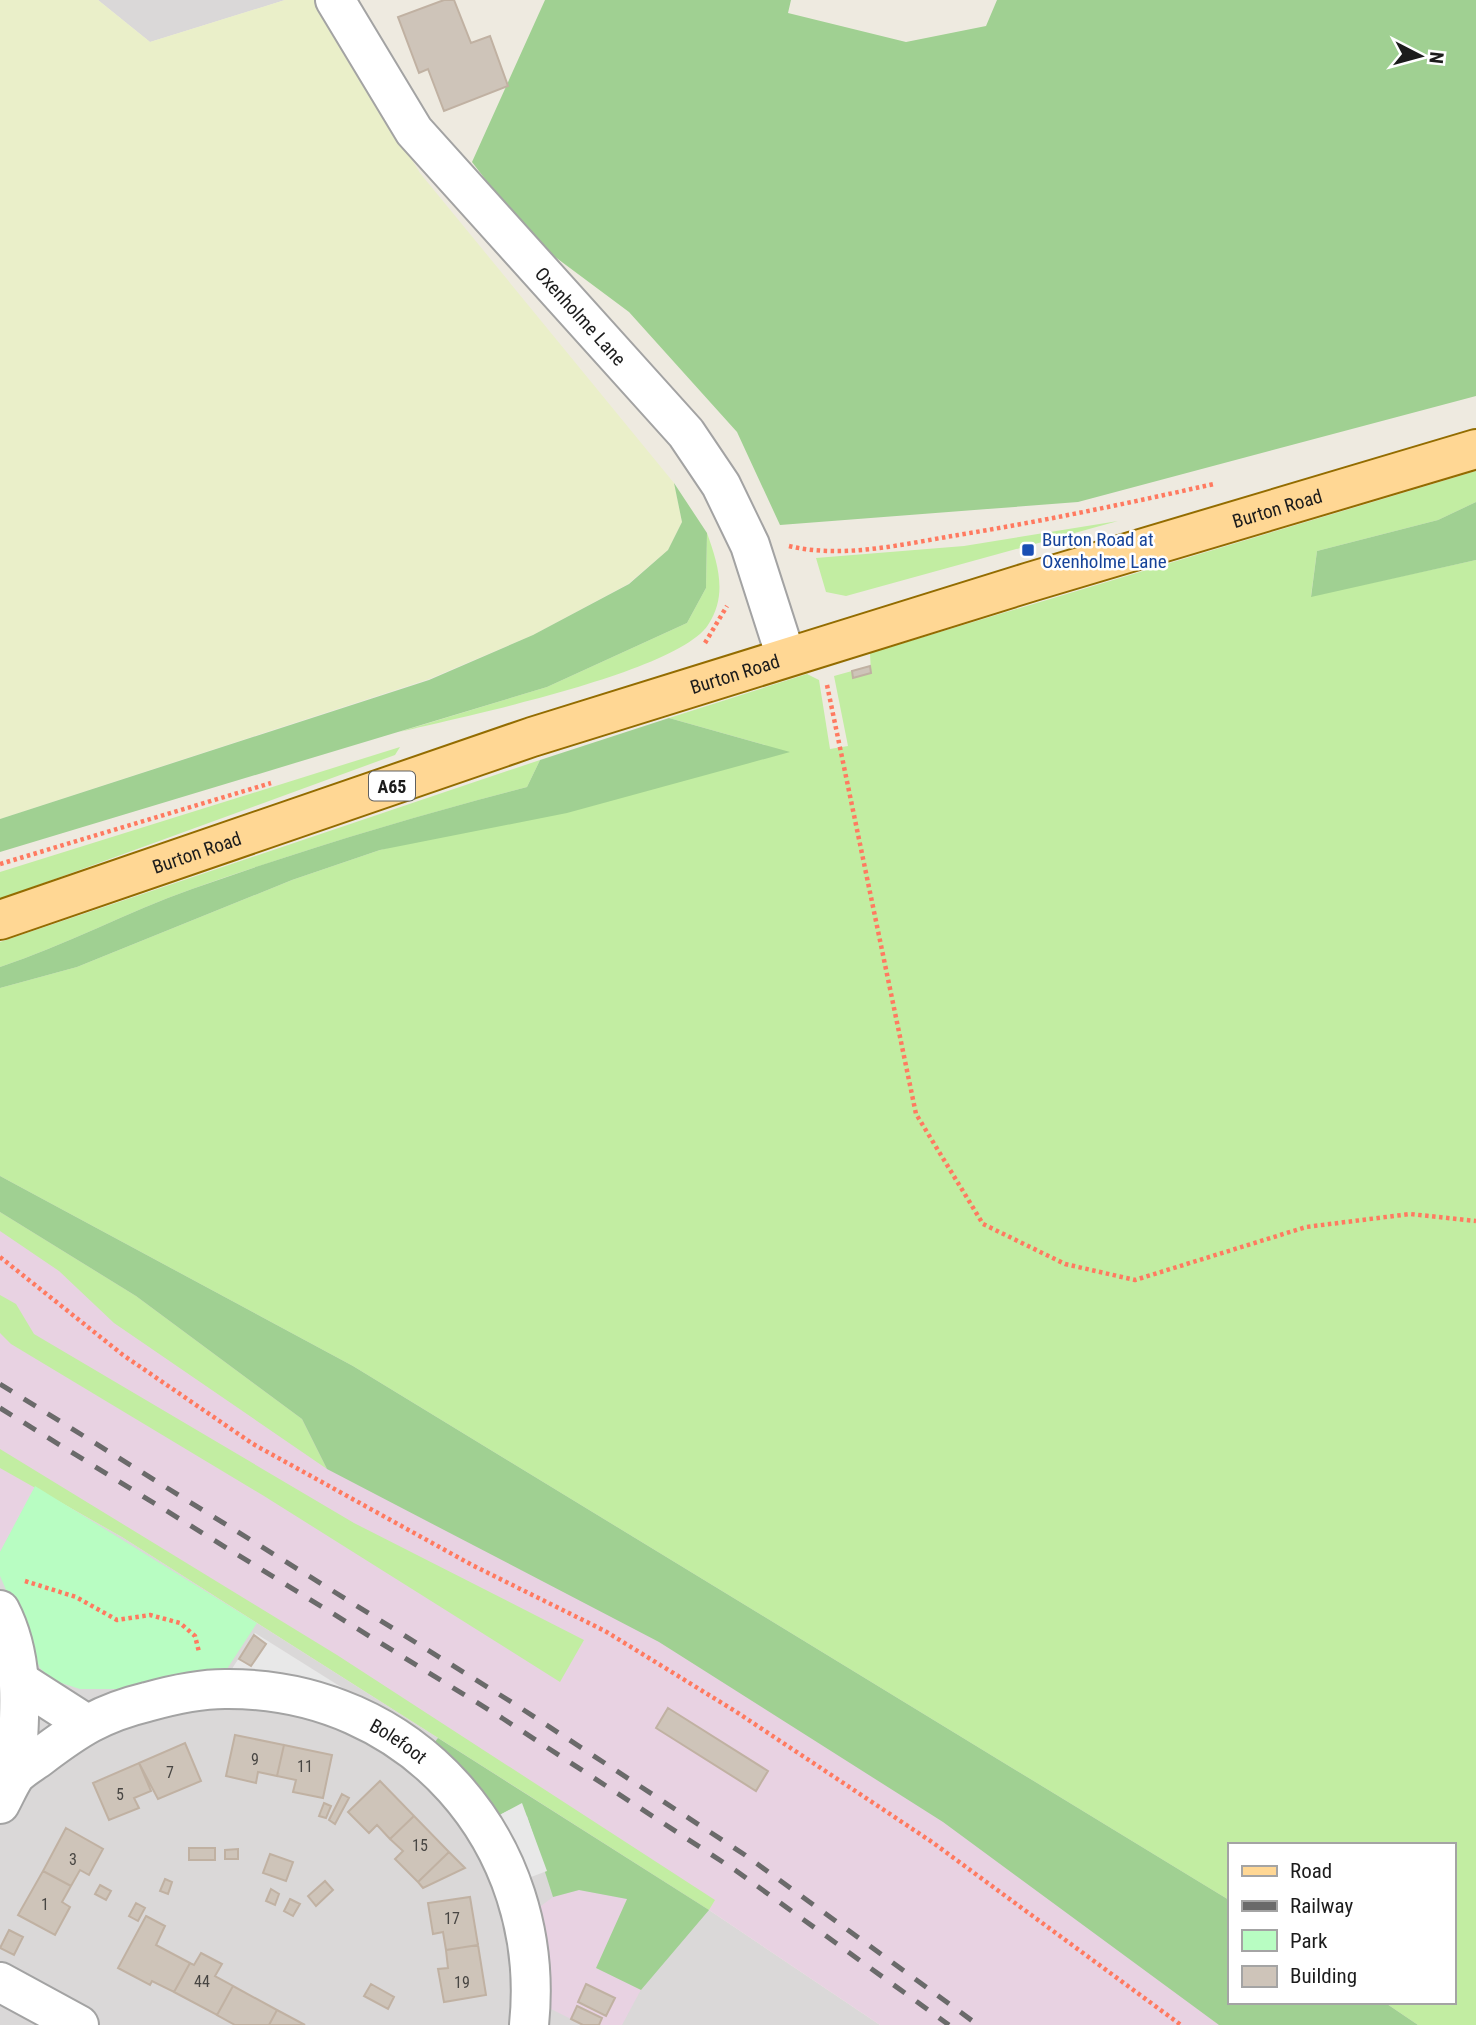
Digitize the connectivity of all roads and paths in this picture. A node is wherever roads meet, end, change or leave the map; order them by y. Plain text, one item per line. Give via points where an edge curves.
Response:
1 (335, 0) edge
2 (1476, 449) edge
3 (1225, 481) dead end
4 (786, 545) dead end
5 (727, 599) dead end
6 (704, 643) dead end
7 (802, 652) junction
8 (281, 780) dead end
9 (0, 864) edge
10 (0, 920) edge
11 (1476, 1221) edge
12 (0, 1257) edge
13 (8, 1594) edge
14 (198, 1661) dead end
15 (21, 1682) junction
16 (85, 1723) junction
17 (8, 1789) edge
18 (0, 1982) edge
19 (79, 2025) edge
20 (529, 2025) edge
21 (1181, 2025) edge

1 - 7 street, Oxenholme Lane via 414,131 686,433 721,485
2 - 7 main road, Burton Road / A65
3 - 4 path via 1075,516 934,539 848,551
5 - 6 path via 726,610
7 - 10 main road, Burton Road / A65 via 533,737
7 - 11 path via 916,1114 983,1224 1065,1265 1135,1280 1306,1227 1410,1214
8 - 9 path
12 - 21 path via 123,1355 253,1444 472,1565 605,1631 735,1712 932,1842
13 - 14 path via 76,1597 117,1620 150,1615 180,1623 195,1636
13 - 15 street, Bolefoot
15 - 16 street
15 - 17 street, Bolefoot
16 - 17 street, Bolefoot
16 - 20 street, Bolefoot via 116,1709 181,1693 242,1689 336,1706 401,1741 463,1796 487,1829 510,1874 526,1924 532,1973
18 - 19 street

